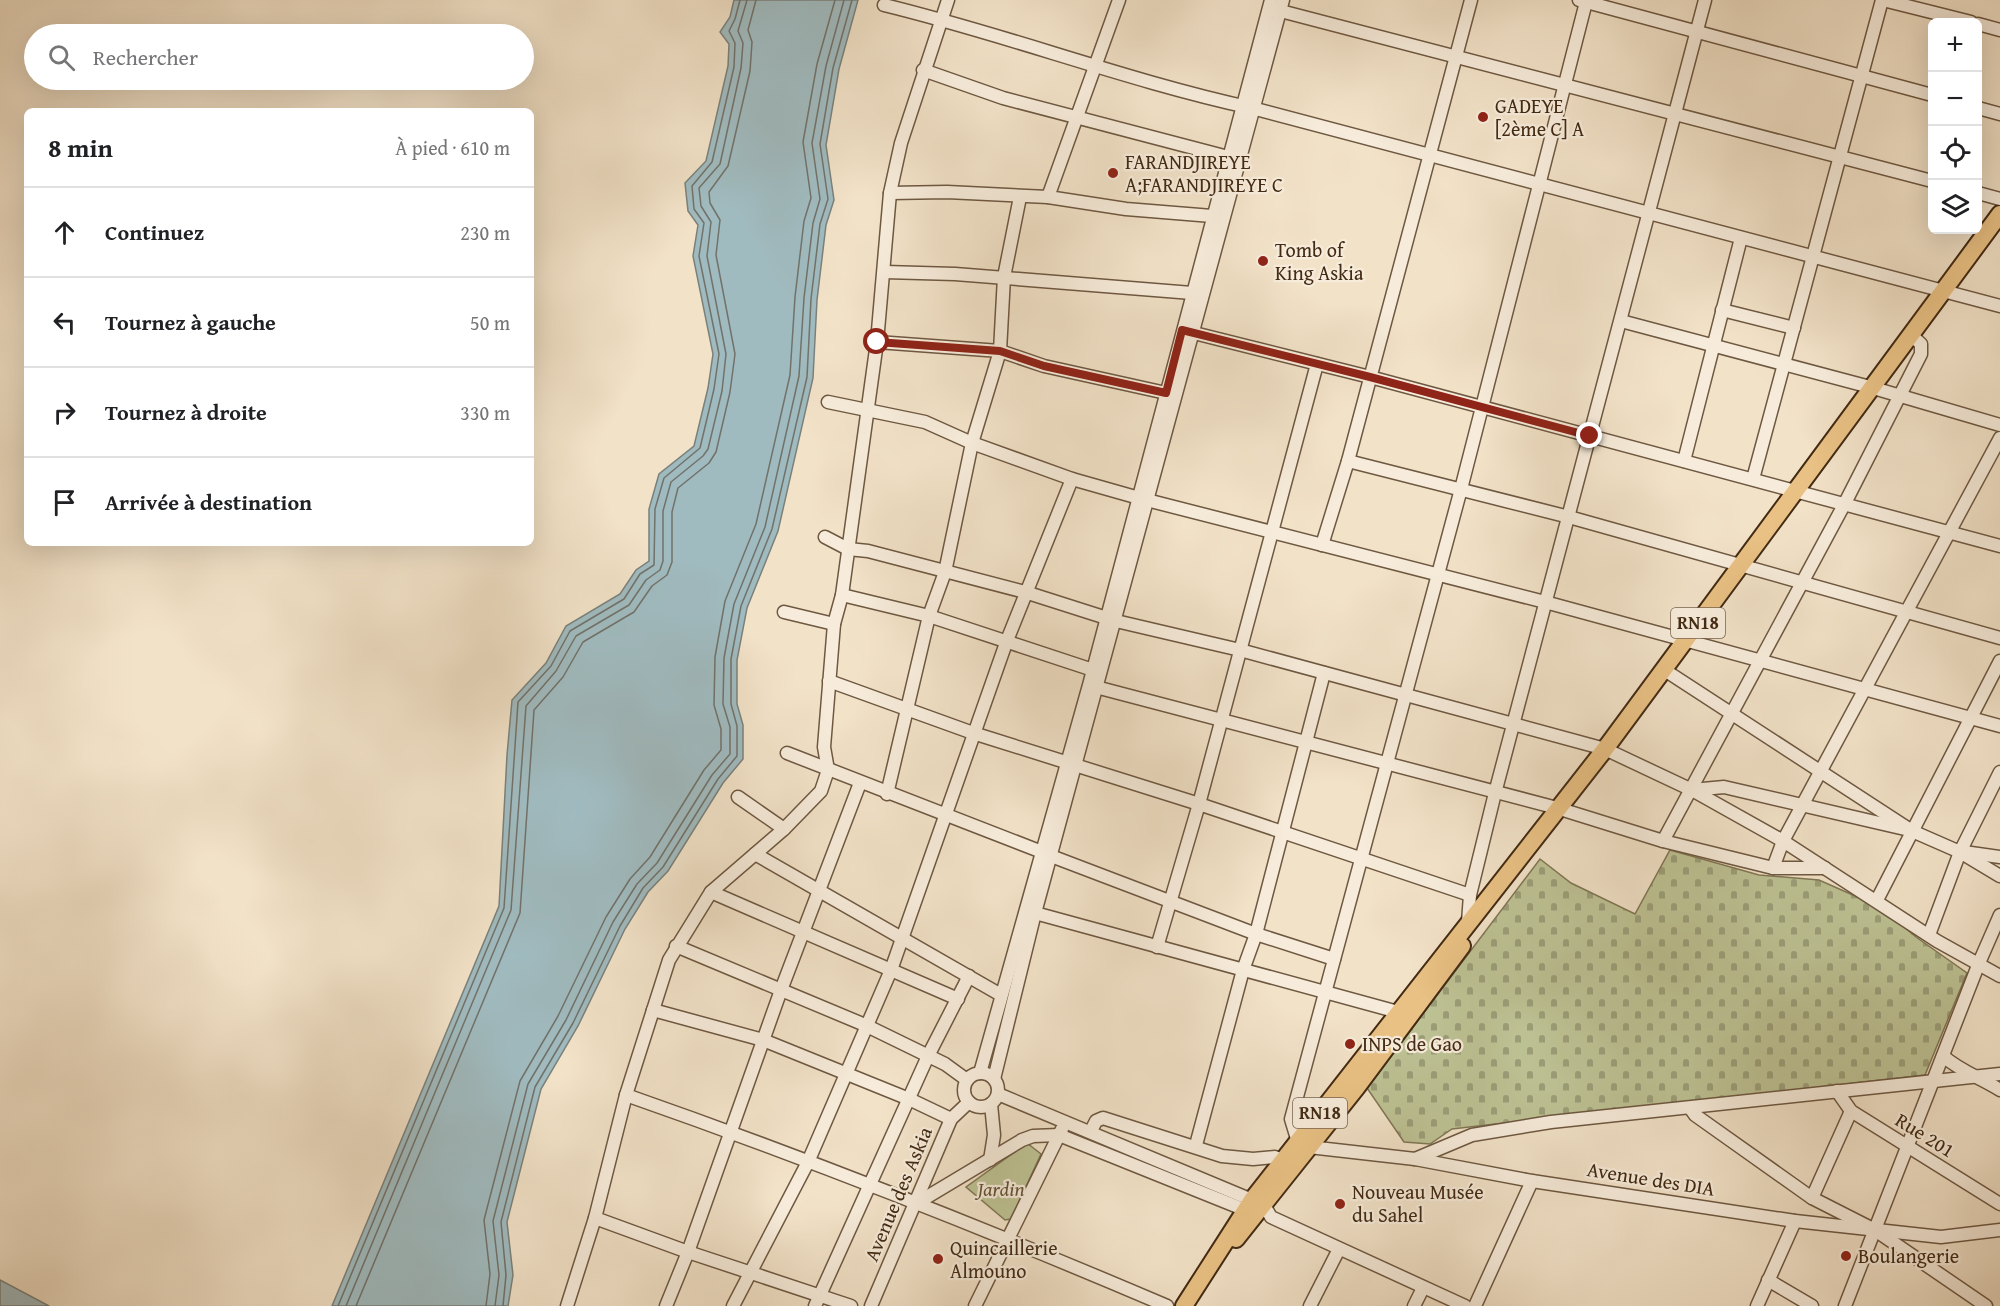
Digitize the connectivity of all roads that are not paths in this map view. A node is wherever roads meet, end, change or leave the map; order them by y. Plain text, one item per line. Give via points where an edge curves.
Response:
1 (948, 0) edge
2 (1119, 0) edge
3 (1471, 0) edge
4 (1705, 0) edge
5 (1882, 0) edge
6 (1582, 1) edge
7 (884, 5) dead end
8 (1276, 5) edge
9 (1955, 18) edge
10 (942, 19) junction
11 (1982, 25) edge
12 (2000, 30) edge
13 (1696, 32) junction
14 (1456, 56) junction
15 (1094, 66) junction
16 (923, 70) junction
17 (1860, 75) junction
18 (1565, 84) junction
19 (1928, 94) edge
20 (1247, 107) junction
21 (1982, 109) edge
22 (1676, 113) junction
23 (2000, 114) edge
24 (1077, 118) junction
25 (1228, 157) junction
26 (1430, 157) junction
27 (1840, 157) junction
28 (1928, 180) edge
29 (1539, 185) junction
30 (890, 193) junction
31 (1982, 194) edge
32 (1020, 197) junction
33 (1048, 197) junction
34 (2000, 199) edge
35 (1649, 214) junction
36 (2000, 214) edge
37 (1212, 216) junction
38 (1741, 238) junction
39 (1814, 257) junction
40 (885, 272) junction
41 (1005, 278) junction
42 (1941, 291) junction
43 (1192, 293) junction
44 (2000, 306) edge
45 (1722, 310) junction
46 (1621, 321) junction
47 (1794, 328) junction
48 (1188, 331) junction
49 (1910, 334) junction
50 (877, 342) junction
51 (1712, 344) junction
52 (1000, 351) junction
53 (1317, 364) junction
54 (1785, 364) junction
55 (1370, 377) junction
56 (1870, 387) junction
57 (1166, 393) junction
58 (1900, 395) junction
59 (828, 402) dead end
60 (1482, 407) junction
61 (866, 411) junction
62 (2000, 425) edge
63 (1590, 436) junction
64 (2000, 438) edge
65 (972, 443) junction
66 (1348, 461) junction
67 (1684, 461) junction
68 (1072, 479) junction
69 (1753, 479) junction
70 (1461, 489) junction
71 (1794, 490) junction
72 (1143, 499) junction
73 (1845, 503) junction
74 (1569, 517) junction
75 (1272, 531) junction
76 (1952, 532) junction
77 (825, 537) dead end
78 (1322, 545) junction
79 (2000, 546) edge
80 (848, 549) junction
81 (1739, 565) junction
82 (945, 572) junction
83 (1436, 574) junction
84 (1801, 582) junction
85 (1025, 592) junction
86 (842, 596) junction
87 (1545, 602) junction
88 (783, 612) dead end
89 (1907, 613) junction
90 (929, 616) junction
91 (1111, 619) junction
92 (834, 624) junction
93 (2000, 638) edge
94 (1684, 642) junction
95 (1006, 643) junction
96 (1240, 650) junction
97 (2000, 661) edge
98 (1761, 662) junction
99 (1663, 669) junction
100 (1093, 670) junction
101 (1324, 673) junction
102 (829, 681) junction
103 (1093, 687) junction
104 (1866, 690) junction
105 (1404, 694) junction
106 (907, 708) junction
107 (1732, 714) junction
108 (1971, 718) junction
109 (1221, 720) junction
110 (1514, 724) junction
111 (2000, 726) edge
112 (973, 733) junction
113 (1305, 742) junction
114 (1605, 749) junction
115 (787, 753) dead end
116 (1071, 763) junction
117 (1386, 764) junction
118 (828, 770) junction
119 (1823, 771) junction
120 (2000, 772) edge
121 (860, 783) junction
122 (1692, 790) junction
123 (1495, 793) junction
124 (887, 794) junction
125 (738, 797) dead end
126 (1199, 804) junction
127 (1804, 805) junction
128 (1557, 808) junction
129 (945, 817) junction
130 (783, 829) junction
131 (1912, 831) junction
132 (1281, 832) junction
133 (1784, 841) junction
134 (1663, 842) junction
135 (1960, 852) junction
136 (755, 854) junction
137 (1047, 854) junction
138 (2000, 857) edge
139 (1361, 858) junction
140 (1773, 868) junction
141 (1826, 868) junction
142 (2000, 876) edge
143 (711, 892) junction
144 (819, 892) junction
145 (1470, 895) junction
146 (1876, 900) junction
147 (1169, 901) junction
148 (1035, 913) junction
149 (2000, 915) edge
150 (1468, 922) junction
151 (803, 930) junction
152 (1256, 934) junction
153 (1929, 935) junction
154 (901, 939) junction
155 (676, 946) junction
156 (1157, 947) junction
157 (1334, 958) junction
158 (1979, 963) junction
159 (891, 970) junction
160 (1244, 970) junction
161 (969, 976) junction
162 (2000, 976) edge
163 (781, 990) junction
164 (1325, 992) junction
165 (1001, 995) junction
166 (958, 999) junction
167 (653, 1010) junction
168 (1398, 1012) junction
169 (865, 1025) junction
170 (763, 1041) junction
171 (928, 1056) junction
172 (1943, 1056) junction
173 (846, 1073) junction
174 (980, 1073) junction
175 (2000, 1074) edge
176 (1980, 1077) junction
177 (994, 1079) junction
178 (967, 1080) junction
179 (1935, 1080) junction
180 (2000, 1090) edge
181 (1837, 1091) junction
182 (626, 1095) junction
183 (909, 1099) junction
184 (994, 1099) junction
185 (969, 1102) junction
186 (1690, 1108) junction
187 (1851, 1111) junction
188 (951, 1119) junction
189 (1067, 1121) junction
190 (1091, 1131) junction
191 (730, 1132) junction
192 (1059, 1135) junction
193 (1304, 1144) junction
194 (1196, 1145) junction
195 (1908, 1147) junction
196 (1415, 1159) junction
197 (990, 1160) junction
198 (1283, 1160) junction
199 (808, 1162) junction
200 (1532, 1181) junction
201 (869, 1187) junction
202 (1812, 1198) junction
203 (917, 1203) junction
204 (2000, 1204) edge
205 (1258, 1209) junction
206 (595, 1218) junction
207 (1795, 1221) junction
208 (1875, 1230) junction
209 (2000, 1230) edge
210 (1009, 1239) junction
211 (1339, 1249) junction
212 (688, 1252) junction
213 (750, 1273) junction
214 (1768, 1281) junction
215 (1423, 1288) junction
216 (818, 1300) edge
217 (569, 1305) edge
218 (666, 1306) edge
219 (733, 1306) edge
220 (851, 1306) edge
221 (871, 1306) edge
222 (975, 1306) edge
223 (1167, 1306) edge
224 (1184, 1306) edge
225 (1310, 1306) edge
226 (1414, 1306) edge
227 (1465, 1306) edge
228 (1475, 1306) edge
229 (1757, 1306) edge
230 (1812, 1306) edge
231 (1845, 1306) edge
232 (1986, 1306) edge

1 - 10 street
2 - 15 street
3 - 14 street
4 - 13 street
5 - 9 street
5 - 17 street
6 - 13 street
6 - 18 street
7 - 10 street
8 - 14 street
8 - 20 street
10 - 15 street
10 - 16 street
11 - 12 street
13 - 17 street
13 - 22 street
14 - 18 street
14 - 26 street
15 - 20 street
15 - 24 street
16 - 24 street
16 - 30 street
17 - 19 street
17 - 27 street
18 - 22 street
18 - 29 street
20 - 25 street
20 - 26 street
20 - 48 street
21 - 23 street
22 - 27 street
22 - 35 street
24 - 25 street
24 - 33 street
25 - 37 street
26 - 29 street
26 - 55 street
27 - 28 street
27 - 39 street
29 - 35 street
29 - 60 street
30 - 32 street
30 - 40 street via 882,264
31 - 34 street
32 - 33 street
32 - 41 street
33 - 37 street
35 - 38 street
35 - 46 street
36 - 42 main road, RN18
37 - 43 street
38 - 39 street
38 - 45 street
39 - 42 street
39 - 47 street
40 - 41 street
40 - 50 street
41 - 43 street
41 - 52 street
42 - 44 street
42 - 49 main road, RN18
43 - 48 street
45 - 47 street
45 - 51 street
46 - 51 street
46 - 63 street
47 - 54 street
48 - 53 street
48 - 57 street
48 - 72 street
49 - 56 main road, RN18
49 - 58 street via 1921,344 1922,351
50 - 52 street
50 - 61 street
51 - 54 street
51 - 67 street
52 - 57 street via 1044,366
52 - 65 street
53 - 55 street
53 - 75 street
54 - 56 street
54 - 69 street
55 - 60 street
55 - 66 street
56 - 58 street
56 - 71 main road, RN18
57 - 72 street
58 - 62 street
58 - 73 street
59 - 61 street
60 - 63 street
60 - 70 street
61 - 65 street via 925,422
61 - 80 street
63 - 67 street
63 - 74 street
64 - 76 street
65 - 68 street
65 - 82 street
66 - 70 street
66 - 78 street
67 - 69 street
68 - 72 street
68 - 85 street
69 - 71 street
70 - 74 street
70 - 83 street
71 - 73 street
71 - 81 main road, RN18
72 - 75 street
72 - 91 street
73 - 76 street
73 - 84 street
74 - 81 street
74 - 87 street
75 - 78 street
75 - 96 street
76 - 79 street
76 - 89 street
77 - 80 street
78 - 83 street
80 - 82 street
80 - 86 street
81 - 84 street
81 - 94 main road, RN18
82 - 85 street
82 - 90 street
83 - 87 street
83 - 105 street
84 - 89 street
84 - 98 street
85 - 91 street
85 - 95 street
86 - 90 street
86 - 92 street
87 - 94 street
87 - 110 street
88 - 92 street
89 - 93 street
89 - 104 street
90 - 95 street
90 - 106 street
91 - 96 street
91 - 100 street
91 - 103 street
92 - 102 street
94 - 98 street
94 - 99 main road, RN18
95 - 100 street
95 - 112 street
96 - 101 street
96 - 109 street
97 - 108 street
98 - 104 street
98 - 107 street
99 - 107 street
99 - 114 main road, RN18
100 - 103 street
101 - 105 street
101 - 113 street
102 - 106 street
102 - 118 street via 824,747
103 - 109 street
103 - 116 street
104 - 108 street
104 - 119 street
105 - 110 street
105 - 117 street
106 - 112 street
106 - 124 street
107 - 119 street
107 - 122 street
108 - 111 street
108 - 131 street
109 - 113 street
109 - 126 street
110 - 114 street
110 - 123 street
112 - 116 street
112 - 129 street
113 - 117 street
113 - 132 street
114 - 122 street
114 - 128 main road, RN18
115 - 118 street
116 - 126 street
116 - 137 street
117 - 123 street
117 - 139 street
118 - 121 street
118 - 130 street via 820,791
119 - 127 street
119 - 131 street
120 - 135 street
121 - 124 street
121 - 144 street
122 - 127 street via 1724,787
122 - 133 street
122 - 134 street
123 - 128 street
123 - 145 street
124 - 129 street
125 - 130 street
126 - 132 street
126 - 147 street
127 - 131 street
127 - 133 street
128 - 134 street
128 - 150 main road, RN18
128 - 193 main road, RN18 via 1484,918
129 - 137 street
129 - 154 street
130 - 136 street
131 - 135 street
131 - 146 street
132 - 139 street
132 - 152 street
133 - 140 street
133 - 141 street
134 - 140 street
135 - 138 street
135 - 142 street
135 - 153 street
136 - 143 street
136 - 144 street
137 - 147 street
137 - 148 street
137 - 165 street
139 - 145 street
139 - 157 street
140 - 141 street
141 - 146 street
143 - 151 street
143 - 155 street
144 - 151 street
144 - 154 street
145 - 150 street
146 - 153 street
147 - 152 street
147 - 156 street
148 - 156 street
148 - 177 street
149 - 158 street
150 - 168 main road, RN18
151 - 159 street
151 - 163 street
152 - 157 street
152 - 160 street
153 - 158 street
154 - 159 street
154 - 161 street
155 - 163 street
155 - 167 street
156 - 160 street
157 - 164 street
158 - 162 street
158 - 172 street
159 - 166 street
159 - 169 street
160 - 164 street
160 - 194 street
161 - 165 street
161 - 166 street
163 - 169 street
163 - 170 street
164 - 168 street
164 - 193 street via 1291,1119
165 - 174 street
166 - 171 street
167 - 170 street
167 - 182 street
168 - 193 main road, RN18
169 - 171 street
169 - 173 street
170 - 173 street
170 - 191 street
171 - 178 street
171 - 183 street
172 - 176 street via 1956,1068
172 - 179 street
173 - 183 street
173 - 199 street
174 - 177 street
174 - 178 street
175 - 176 street
176 - 179 street
176 - 180 street
177 - 184 street
178 - 185 street via 964,1091
179 - 181 street
179 - 195 street
181 - 186 street
181 - 187 street, Rue 201
182 - 191 street
182 - 206 street
183 - 188 street
183 - 201 street
184 - 185 street via 980,1107
184 - 189 street
184 - 197 street
185 - 188 street, Avenue des Askia
186 - 196 street via 1551,1122 1472,1135
186 - 202 street
187 - 195 street, Rue 201
187 - 202 street
188 - 203 street, Avenue des Askia
189 - 190 street
189 - 192 street
190 - 194 street via 1096,1121 1103,1118
190 - 205 street
191 - 199 street
191 - 212 street
192 - 197 street via 1033,1136
192 - 205 street
192 - 210 street
193 - 196 street, Avenue des DIA
193 - 198 main road, RN18
193 - 205 main road, RN18
194 - 198 street via 1238,1159
195 - 204 street, Rue 201
195 - 208 street
196 - 200 street, Avenue des DIA
197 - 203 street
198 - 205 main road, RN18
199 - 201 street
199 - 213 street
200 - 207 street, Avenue des DIA
200 - 228 street
201 - 203 street
201 - 216 street
202 - 208 street
203 - 210 street
203 - 221 street, Avenue des Askia
205 - 211 street
205 - 224 main road, RN18
206 - 212 street
206 - 217 street
207 - 208 street, Avenue des DIA
207 - 214 street
208 - 209 street, Avenue des DIA via 1941,1237
208 - 231 street
208 - 232 street
210 - 222 street
210 - 223 street
211 - 215 street
211 - 225 street
212 - 213 street
212 - 218 street
213 - 216 street
213 - 219 street
214 - 229 street
214 - 230 street
215 - 226 street
215 - 227 street
216 - 220 street

